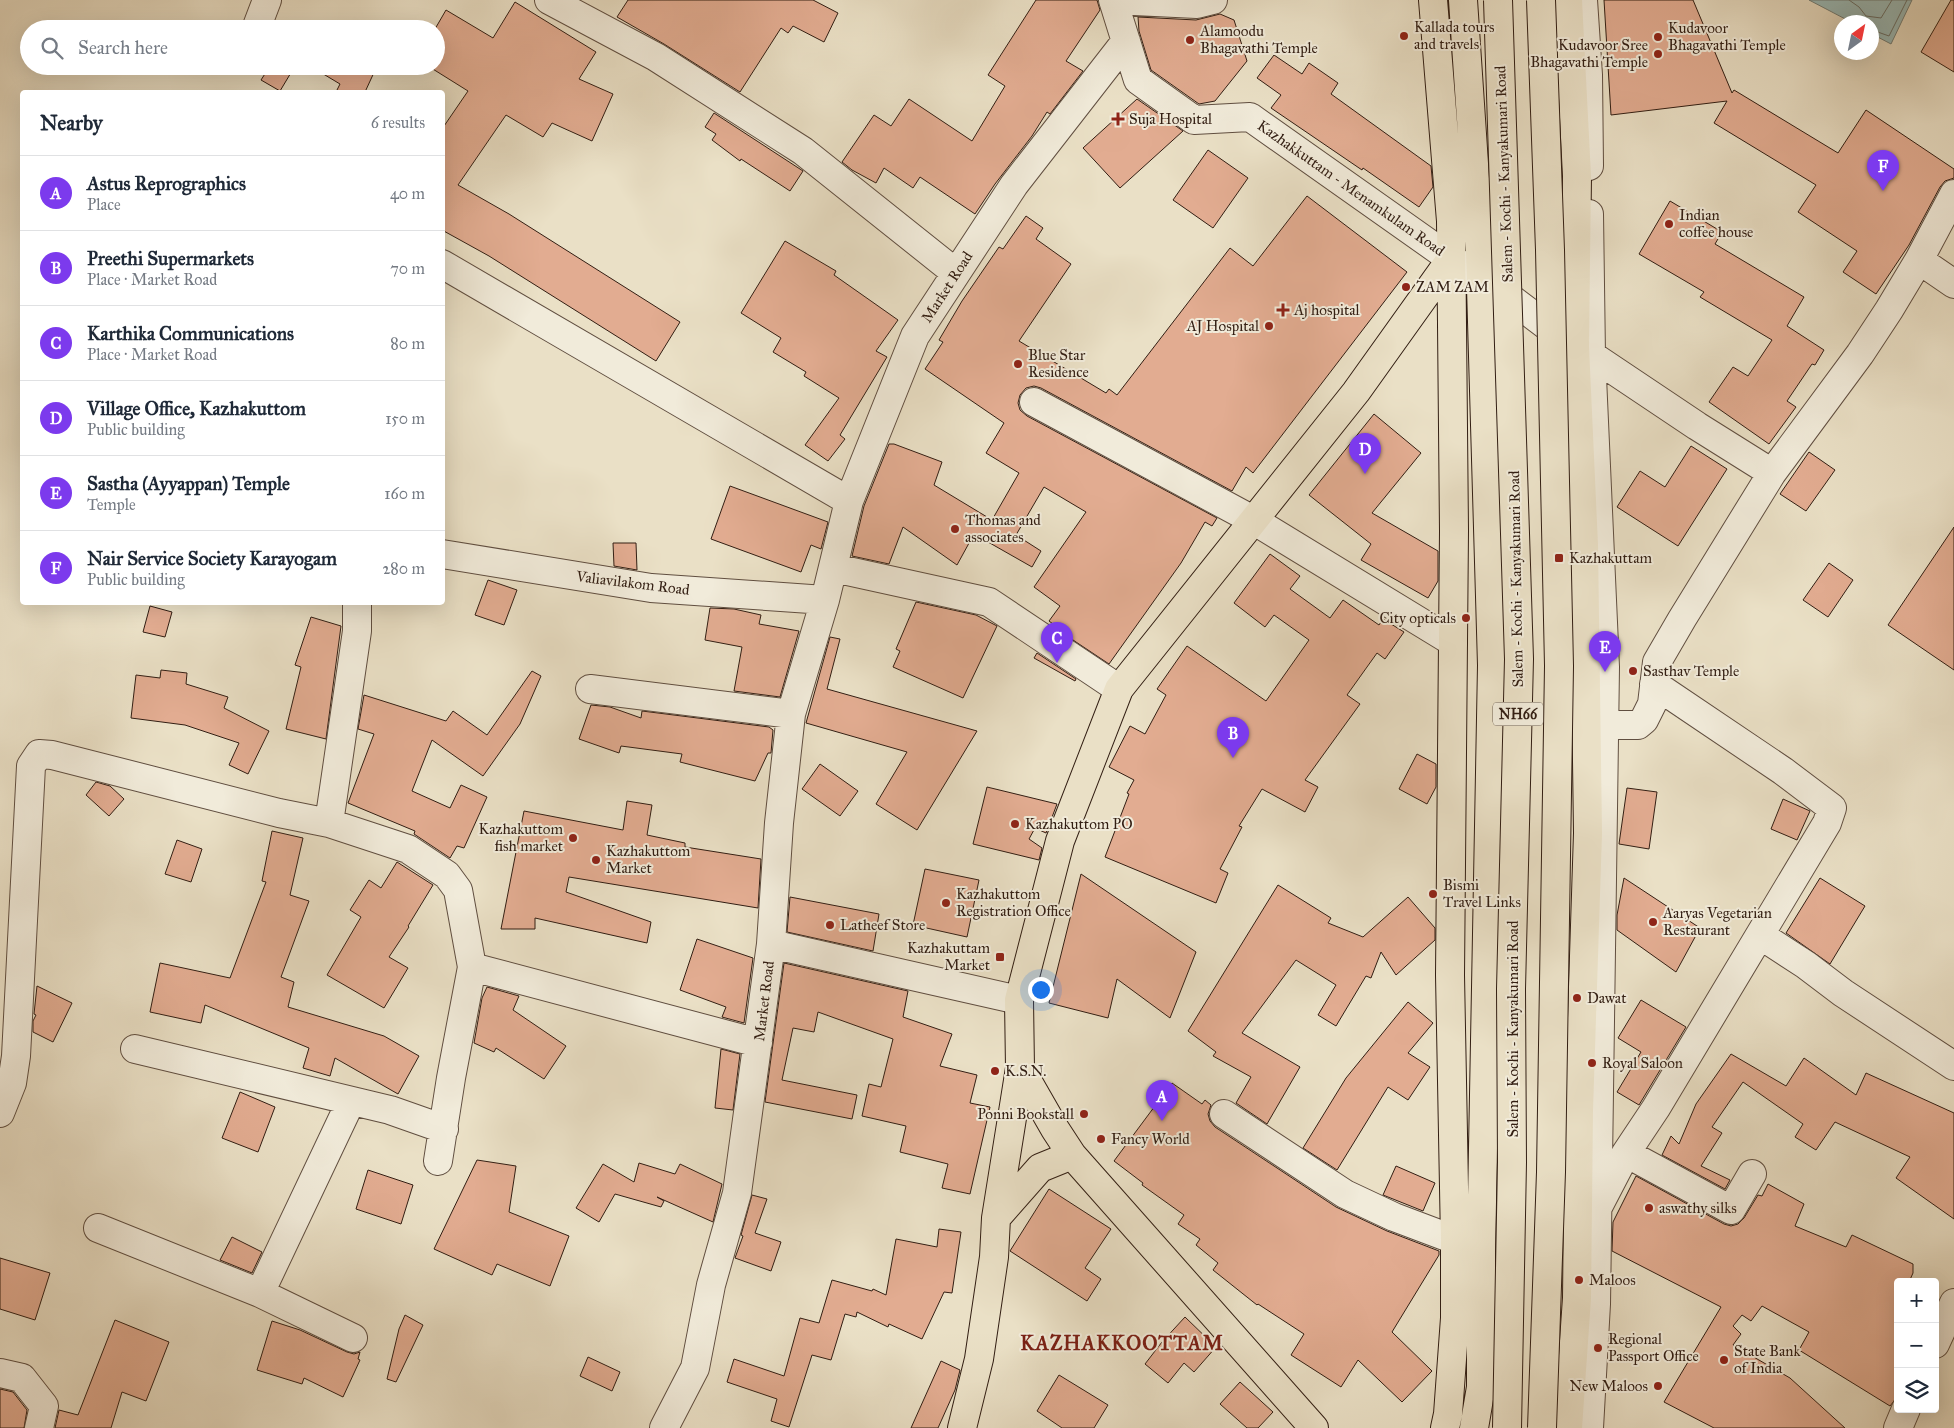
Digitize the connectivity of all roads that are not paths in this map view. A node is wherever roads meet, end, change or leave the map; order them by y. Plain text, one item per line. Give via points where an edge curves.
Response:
1 (267, 0) edge
2 (549, 0) edge
3 (1113, 0) edge
4 (1212, 0) edge
5 (1433, 0) edge
6 (1463, 0) edge
7 (1498, 0) edge
8 (1542, 0) edge
9 (1568, 0) edge
10 (1583, 0) edge
11 (259, 20) edge
12 (1126, 42) junction
13 (1954, 194) edge
14 (1451, 259) junction
15 (1918, 260) junction
16 (445, 266) edge
17 (956, 273) junction
18 (1481, 276) junction
19 (1954, 284) edge
20 (1583, 351) junction
21 (1034, 402) dead end
22 (1772, 473) junction
23 (849, 501) junction
24 (1252, 520) junction
25 (445, 554) edge
26 (834, 568) junction
27 (825, 600) junction
28 (357, 605) edge
29 (1453, 642) junction
30 (1654, 684) junction
31 (590, 689) dead end
32 (1118, 690) junction
33 (791, 714) junction
34 (1605, 725) junction
35 (329, 823) junction
36 (1760, 935) junction
37 (771, 944) junction
38 (472, 967) junction
39 (1019, 1000) junction
40 (758, 1044) junction
41 (135, 1049) dead end
42 (1954, 1066) edge
43 (1020, 1068) junction
44 (351, 1101) junction
45 (0, 1113) edge
46 (1224, 1114) dead end
47 (444, 1129) junction
48 (1626, 1153) junction
49 (1072, 1155) junction
50 (438, 1161) dead end
51 (1752, 1174) dead end
52 (1597, 1210) junction
53 (996, 1218) junction
54 (98, 1228) dead end
55 (1455, 1240) junction
56 (260, 1293) junction
57 (1954, 1303) edge
58 (1939, 1335) edge
59 (353, 1338) dead end
60 (0, 1373) edge
61 (39, 1428) edge
62 (664, 1428) edge
63 (962, 1428) edge
64 (1314, 1428) edge
65 (1445, 1428) edge
66 (1474, 1428) edge
67 (1507, 1428) edge
68 (1542, 1428) edge
69 (1568, 1428) edge
70 (1589, 1428) edge

1 - 11 street
2 - 17 street via 656,57 803,151
3 - 4 street via 1196,4
3 - 12 street, Kazhakkuttam - Menamkulam Road
5 - 14 main road via 1451,221
6 - 18 main road
7 - 67 main road, Salem - Kochi - Kanyakumari Road / NH66, bridge via 1519,659 1511,979 1512,1162
8 - 68 main road, NH66, bridge via 1559,666 1550,1230
9 - 20 main road
10 - 20 street via 1588,75
12 - 14 street, Kazhakkuttam - Menamkulam Road via 1138,80 1194,120 1250,117
12 - 17 street, Market Road via 1014,185
13 - 15 street
14 - 18 street, Kazhakkuttam - Menamkulam Road
14 - 24 main road via 1356,392
14 - 29 main road
15 - 19 street
15 - 22 street via 1860,354
16 - 23 street
17 - 23 street, Market Road via 915,336
18 - 20 street, Kazhakkuttam - Menamkulam Road
18 - 66 main road via 1492,665 1480,1387
20 - 22 street, Kazhakkuttam - Menamkulam Road
20 - 34 street via 1606,667
20 - 69 main road via 1588,833 1577,1298
21 - 24 street
22 - 30 street via 1658,662
23 - 26 street, Market Road
24 - 29 street
24 - 32 main road
25 - 27 street, Valiavilakom Road via 651,588
26 - 27 street, Market Road
26 - 32 street via 989,602
27 - 33 street, Market Road
28 - 35 street via 357,631
29 - 55 main road via 1450,975
30 - 34 street via 1652,704 1644,720 1638,724
30 - 36 street via 1832,808 1827,824
31 - 33 street
32 - 39 main road via 1060,841
33 - 37 street, Market Road via 779,823
34 - 52 street
35 - 38 street via 408,849 447,875 458,890
35 - 45 street via 39,754 31,766 16,1056 12,1084
36 - 42 street
36 - 48 street
37 - 39 street
37 - 40 street, Market Road
38 - 40 street
38 - 47 street
39 - 43 main road
40 - 62 street, Market Road via 737,1193 711,1285 695,1368
41 - 44 street
43 - 49 main road
43 - 53 main road
44 - 47 street via 390,1110
44 - 56 street
46 - 55 street via 1345,1194
47 - 50 street
48 - 51 street via 1731,1210
48 - 52 street
49 - 53 main road via 1040,1168
49 - 64 main road
52 - 70 street
53 - 63 main road via 994,1257 979,1359
54 - 56 street
55 - 65 main road via 1455,1318
56 - 59 street
57 - 58 street
60 - 61 street via 22,1378 44,1406

